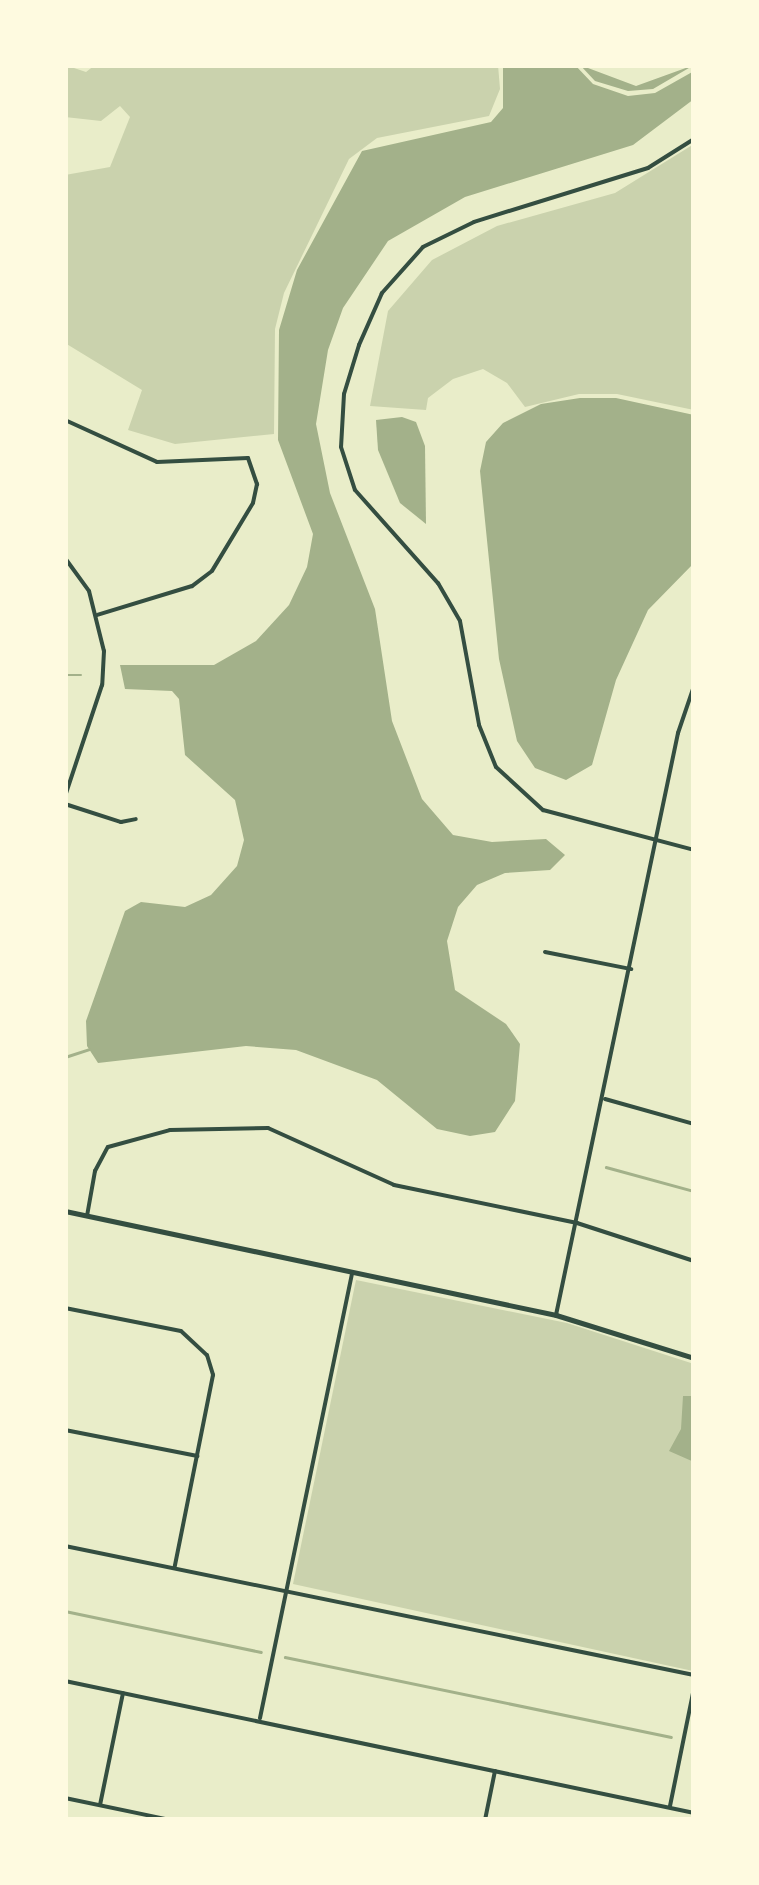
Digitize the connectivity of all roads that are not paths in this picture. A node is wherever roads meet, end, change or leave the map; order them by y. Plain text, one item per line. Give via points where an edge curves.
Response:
1 (694, 139) edge
2 (65, 420) edge
3 (65, 558) edge
4 (98, 614) junction
5 (694, 686) edge
6 (65, 796) edge
7 (65, 804) edge
8 (136, 819) dead end
9 (655, 841) junction
10 (694, 850) edge
11 (545, 952) dead end
12 (631, 969) junction
13 (605, 1099) junction
14 (694, 1124) edge
15 (65, 1211) edge
16 (87, 1216) junction
17 (577, 1223) junction
18 (694, 1261) edge
19 (352, 1272) junction
20 (65, 1308) edge
21 (556, 1315) junction
22 (694, 1358) edge
23 (65, 1430) edge
24 (197, 1456) junction
25 (65, 1546) edge
26 (175, 1566) junction
27 (286, 1589) junction
28 (694, 1675) edge
29 (65, 1681) edge
30 (694, 1688) edge
31 (123, 1693) junction
32 (260, 1719) junction
33 (495, 1771) junction
34 (65, 1798) edge
35 (100, 1805) junction
36 (670, 1808) junction
37 (694, 1813) edge
38 (170, 1820) edge
39 (485, 1820) edge

1 - 9 street via 648,168 474,222 423,247 382,293 344,394 341,447 355,490 438,583 460,621 478,724 496,767 543,810
2 - 4 street via 157,462 248,458 258,484 212,571 192,586
3 - 4 street
4 - 6 street via 102,684
5 - 9 street
7 - 8 street via 121,822
9 - 10 street
9 - 12 street
11 - 12 street
12 - 13 street
13 - 14 street
13 - 17 street
15 - 16 street
16 - 17 street via 95,1171 108,1147 170,1130 268,1128 394,1185
16 - 19 street
17 - 18 street
17 - 21 street
19 - 21 street
19 - 27 street
20 - 24 street via 181,1331 196,1341 213,1375
21 - 22 street
23 - 24 street
24 - 26 street
25 - 26 street
26 - 27 street
27 - 28 street
27 - 32 street
29 - 31 street
30 - 36 street
31 - 32 street
31 - 35 street
32 - 33 street
33 - 36 street
33 - 39 street
34 - 35 street
35 - 38 street
36 - 37 street

